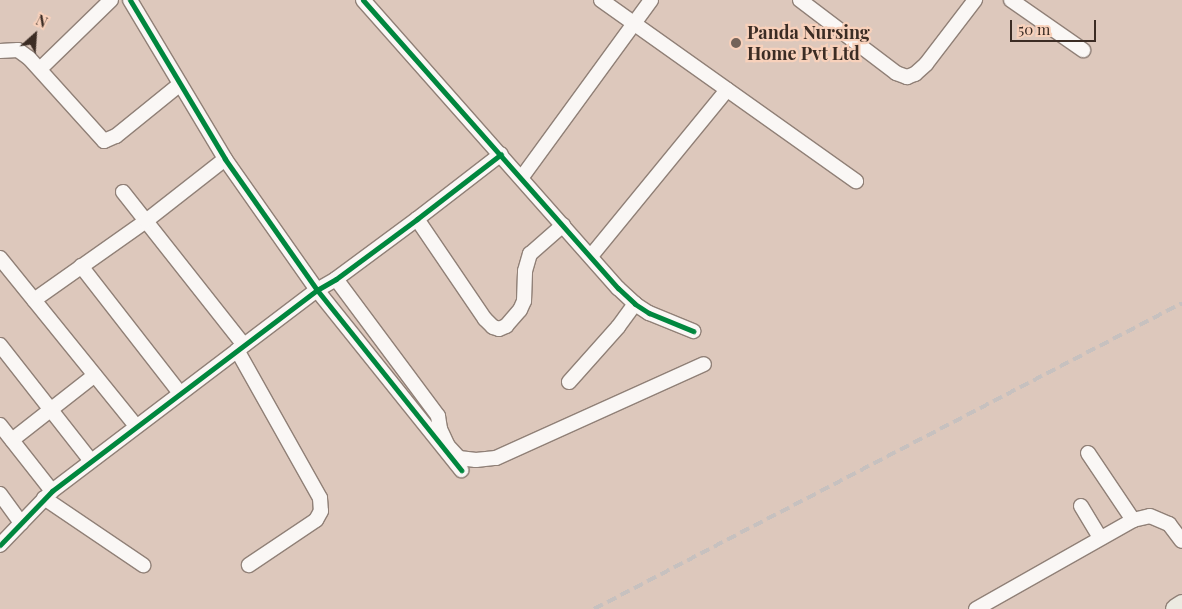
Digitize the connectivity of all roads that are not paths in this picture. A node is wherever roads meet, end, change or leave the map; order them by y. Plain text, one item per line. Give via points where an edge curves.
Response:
1 (111, 0) edge
2 (130, 0) edge
3 (363, 0) edge
4 (601, 0) edge
5 (651, 0) edge
6 (800, 0) edge
7 (975, 0) edge
8 (1011, 0) edge
9 (634, 24) junction
10 (1083, 50) dead end
11 (0, 51) edge
12 (40, 69) junction
13 (179, 85) junction
14 (728, 90) junction
15 (501, 154) junction
16 (225, 159) junction
17 (522, 178) junction
18 (856, 181) dead end
19 (123, 192) dead end
20 (417, 219) junction
21 (146, 221) junction
22 (563, 225) junction
23 (591, 256) junction
24 (0, 258) edge
25 (81, 266) junction
26 (336, 279) junction
27 (317, 290) junction
28 (34, 300) junction
29 (635, 304) junction
30 (693, 331) dead end
31 (0, 345) edge
32 (240, 348) junction
33 (704, 364) dead end
34 (95, 375) junction
35 (569, 382) dead end
36 (180, 393) junction
37 (49, 410) junction
38 (0, 425) edge
39 (136, 426) junction
40 (12, 440) junction
41 (1088, 453) dead end
42 (90, 461) junction
43 (461, 470) dead end
44 (0, 494) edge
45 (48, 494) junction
46 (1081, 506) dead end
47 (1133, 520) junction
48 (21, 523) junction
49 (1100, 538) junction
50 (1182, 541) edge
51 (0, 545) edge
52 (143, 565) dead end
53 (249, 565) dead end
54 (1182, 604) edge
55 (976, 609) edge
56 (1176, 609) edge

1 - 12 street
2 - 13 street
3 - 15 street
4 - 9 street
5 - 9 street
6 - 7 street via 896,73 907,77 926,64
8 - 10 street
9 - 14 street
9 - 17 street
11 - 12 street via 18,50
12 - 13 street via 104,141 116,136
13 - 16 street
14 - 18 street
14 - 23 street
15 - 17 street
15 - 20 street
16 - 21 street
16 - 27 street
17 - 22 street
19 - 21 street
20 - 22 street via 485,319 499,329 506,326 524,301 525,271 530,254
20 - 26 street
21 - 25 street
21 - 32 street
22 - 23 street
23 - 29 street
24 - 28 street
25 - 28 street
25 - 36 street
26 - 27 street
26 - 33 street via 438,416 448,446 459,458 496,458
27 - 32 street
27 - 43 street
28 - 34 street
29 - 30 street
29 - 35 street
31 - 37 street
32 - 36 street
32 - 53 street via 320,498 321,511 316,520
34 - 37 street
34 - 39 street
36 - 39 street
37 - 40 street
37 - 42 street
38 - 40 street
39 - 42 street
40 - 45 street
41 - 47 street
42 - 45 street
44 - 48 street
45 - 48 street
45 - 52 street
46 - 49 street
47 - 49 street
47 - 50 street via 1150,516 1170,524
48 - 51 street
49 - 55 street
54 - 56 main road

